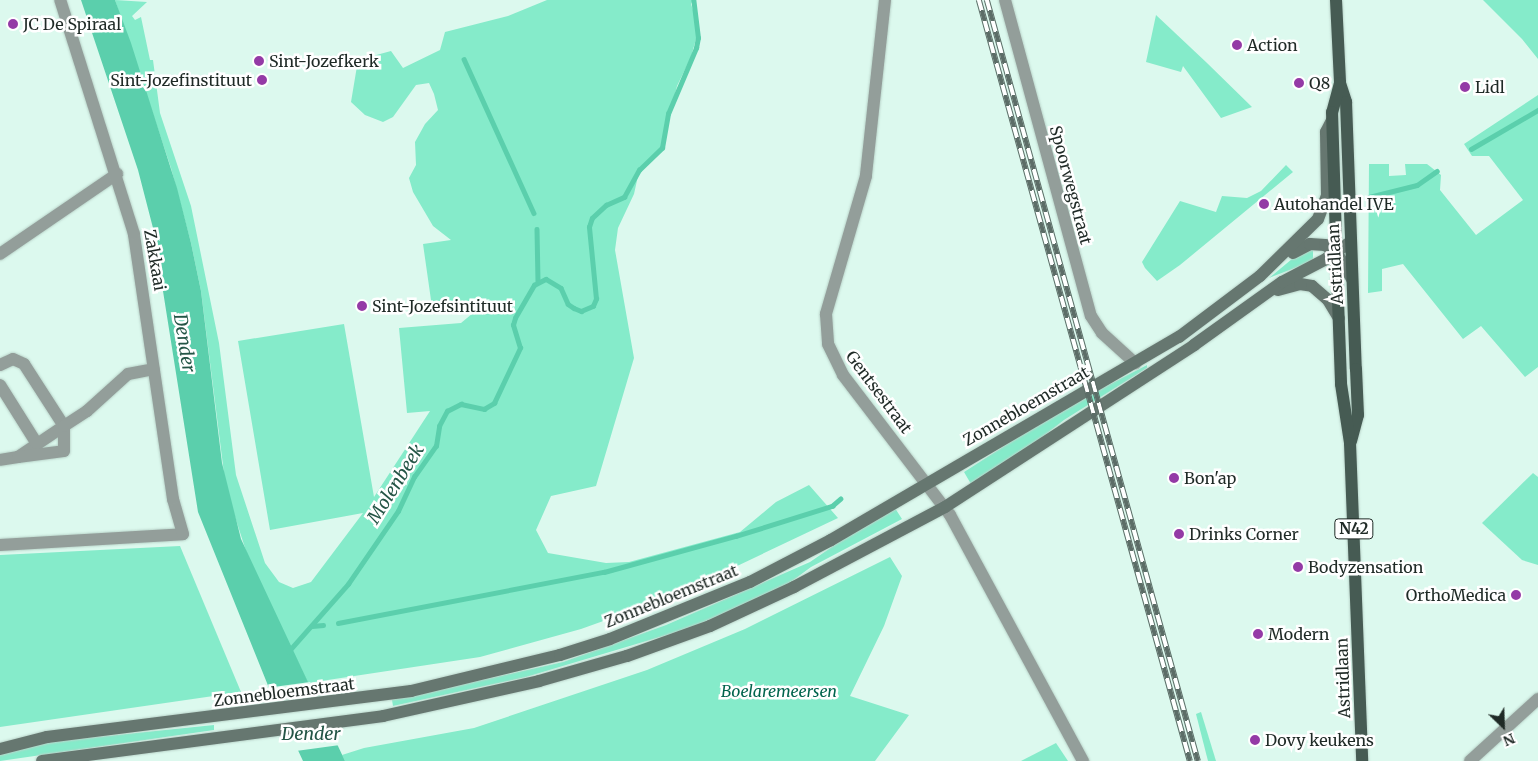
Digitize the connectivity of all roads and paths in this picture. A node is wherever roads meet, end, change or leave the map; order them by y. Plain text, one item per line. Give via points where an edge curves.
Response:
1 (60, 0) edge
2 (885, 0) edge
3 (1005, 0) edge
4 (1336, 0) edge
5 (1340, 83) junction
6 (1332, 120) junction
7 (117, 174) junction
8 (1350, 242) junction
9 (0, 254) edge
10 (1331, 256) junction
11 (1275, 262) junction
12 (1352, 279) junction
13 (1273, 291) junction
14 (1339, 318) junction
15 (1135, 363) junction
16 (0, 365) edge
17 (154, 369) junction
18 (0, 384) edge
19 (64, 426) junction
20 (1350, 443) junction
21 (37, 444) junction
22 (18, 457) junction
23 (0, 460) edge
24 (927, 481) junction
25 (945, 508) junction
26 (0, 545) edge
27 (1538, 699) edge
28 (0, 749) edge
29 (42, 761) edge
30 (1083, 761) edge
31 (1362, 761) edge
32 (1470, 761) edge

1 - 7 street, Zakkaai
2 - 24 street, Gentsestraat via 866,176 826,314 825,330 833,357 844,375
3 - 15 street, Spoorwegstraat via 1091,316 1102,332
4 - 5 main road, Astridlaan / N42
5 - 6 main road, Astridlaan / N42
5 - 8 main road, Astridlaan / N42 via 1346,102
6 - 10 main road, Astridlaan / N42
6 - 11 main road via 1326,132 1327,196 1318,220
7 - 9 street
7 - 17 street, Zakkaai via 141,265
8 - 10 main road
8 - 12 main road, Astridlaan / N42
10 - 11 main road via 1325,245 1310,244
10 - 12 main road
10 - 13 main road via 1282,282
10 - 14 main road, Astridlaan / N42
11 - 15 main road, Zonnebloemstraat via 1186,331
12 - 20 main road, Astridlaan / N42 via 1358,415
13 - 14 main road via 1300,284 1312,286 1328,300
13 - 25 main road
14 - 20 main road, Astridlaan / N42 via 1344,412
15 - 24 main road, Zonnebloemstraat
16 - 19 street via 14,359 24,364
17 - 19 street via 128,374 87,411
17 - 26 street, Zakkaai via 173,499 182,534
18 - 21 street
19 - 21 street
19 - 22 street via 64,450
20 - 31 main road, Astridlaan / N42
21 - 22 street
22 - 23 street
24 - 25 street, Gentsestraat
24 - 28 main road, Zonnebloemstraat via 794,560 661,620 560,655 378,697 47,736
25 - 29 main road via 794,587 710,626 626,656 548,678 383,716
25 - 30 street, Gentsestraat
27 - 32 street

